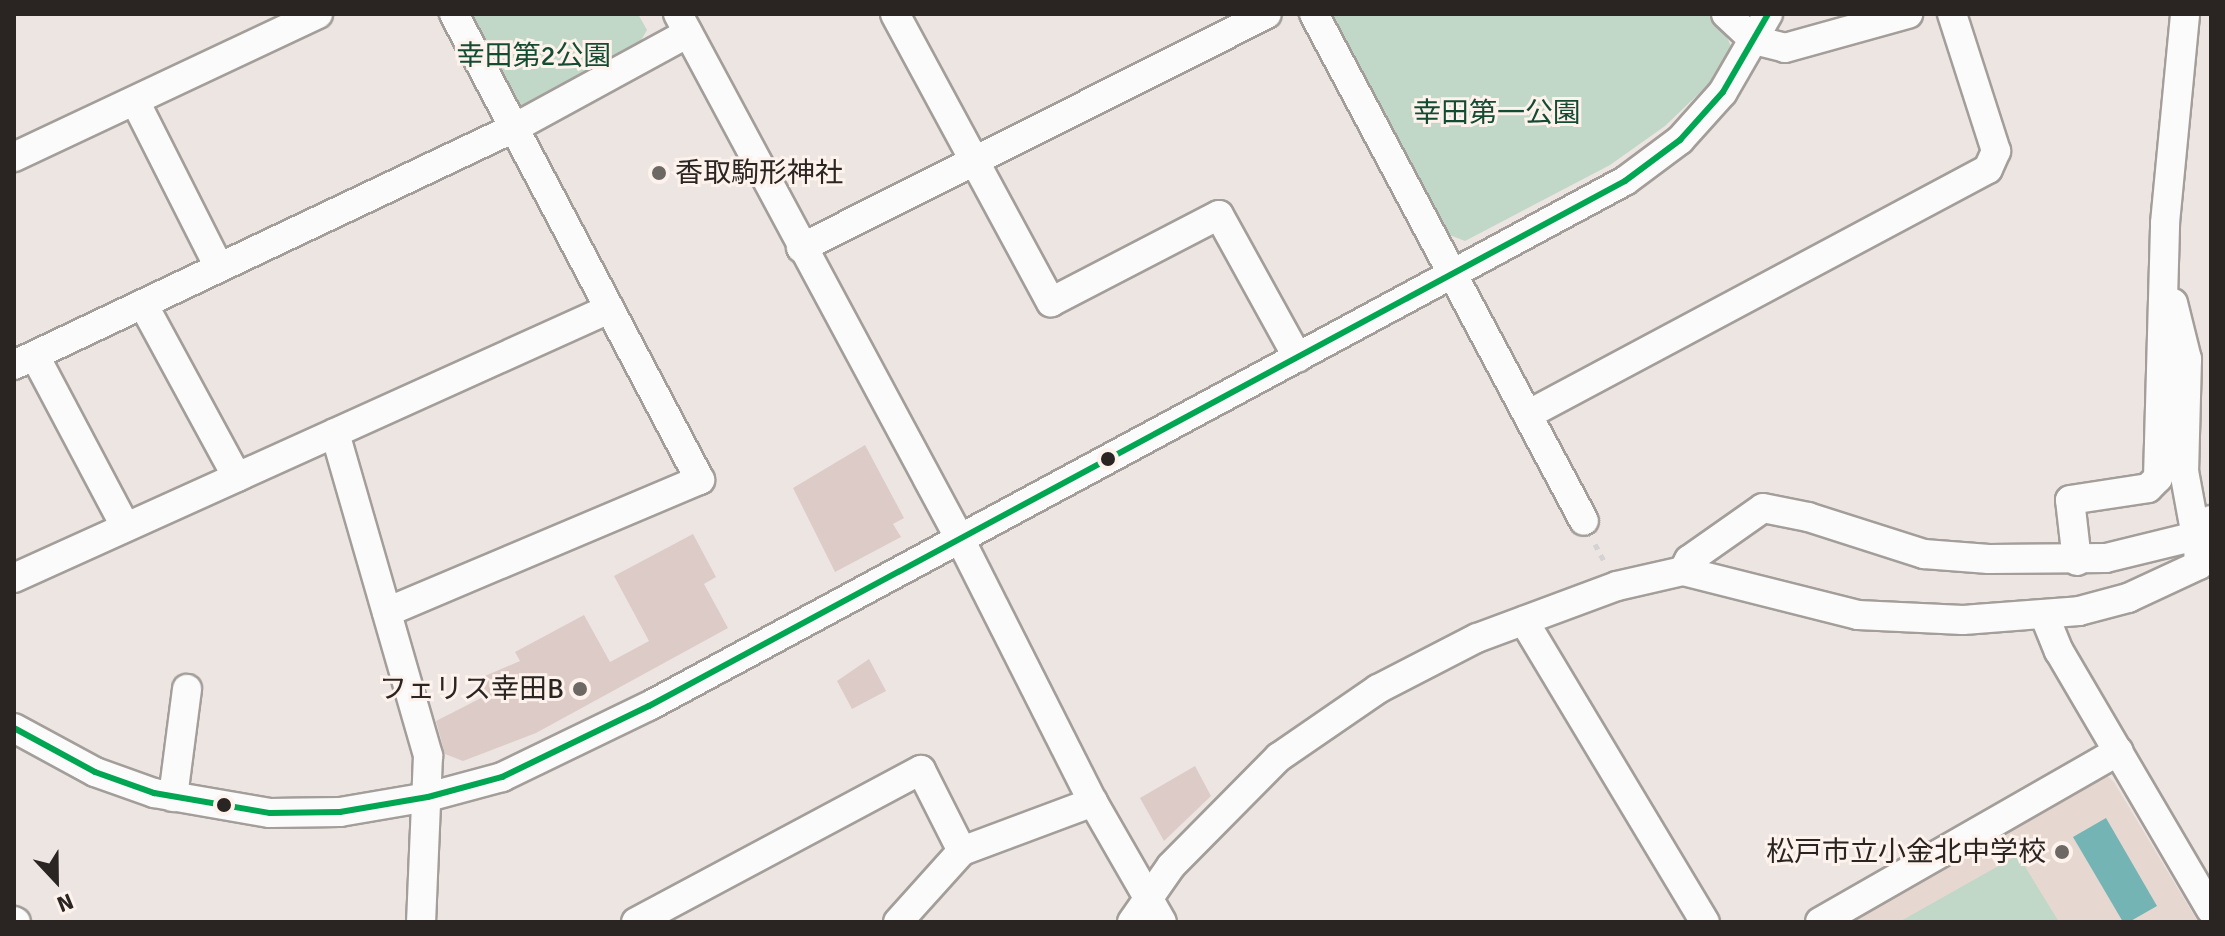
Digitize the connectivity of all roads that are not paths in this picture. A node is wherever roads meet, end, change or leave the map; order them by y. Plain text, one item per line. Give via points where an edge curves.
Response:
1 (318, 14) edge
2 (454, 14) edge
3 (895, 14) edge
4 (1267, 14) edge
5 (1314, 14) edge
6 (1726, 14) edge
7 (1768, 14) edge
8 (1908, 14) edge
9 (1952, 14) edge
10 (2185, 14) edge
11 (683, 24) edge
12 (1754, 40) junction
13 (135, 101) junction
14 (514, 128) junction
15 (14, 157) edge
16 (972, 160) junction
17 (801, 248) junction
18 (219, 267) junction
19 (2164, 269) junction
20 (1452, 278) junction
21 (143, 304) junction
22 (609, 309) junction
23 (1298, 358) junction
24 (24, 360) edge
25 (1529, 414) junction
26 (335, 433) junction
27 (237, 477) junction
28 (1584, 521) road end
29 (125, 526) junction
30 (960, 539) junction
31 (2203, 547) edge
32 (2077, 561) junction
33 (1683, 571) junction
34 (16, 573) edge
35 (387, 612) junction
36 (2045, 617) junction
37 (1524, 621) junction
38 (187, 689) dead end
39 (14, 728) edge
40 (2118, 751) junction
41 (173, 797) junction
42 (428, 797) junction
43 (1093, 802) junction
44 (962, 851) junction
45 (2211, 910) edge
46 (1148, 915) edge
47 (421, 922) edge
48 (636, 922) edge
49 (898, 922) edge
50 (1705, 922) edge
51 (1820, 922) edge

1 - 13 street
2 - 14 street
3 - 16 street
4 - 16 street
5 - 20 street
6 - 12 street
7 - 12 street
8 - 12 street via 1785,48
9 - 25 street via 1996,151 1988,169
10 - 19 street
11 - 14 street
11 - 17 street
12 - 20 street via 1723,92 1680,140 1625,181
13 - 15 street
13 - 18 street
14 - 18 street
14 - 22 street
16 - 17 street
16 - 23 street via 1051,302 1219,215
17 - 30 street
18 - 21 street
19 - 31 street via 2187,359 2184,471
19 - 32 street via 2158,478 2148,488 2070,500
20 - 23 street
20 - 25 street
21 - 24 street
21 - 27 street
22 - 26 street
22 - 35 street via 700,480
23 - 30 street
24 - 29 street
25 - 28 street
26 - 27 street
26 - 35 street
27 - 29 street
29 - 34 street
30 - 42 street via 636,713 502,777
30 - 43 street
31 - 32 street
31 - 36 street via 2128,598
32 - 33 street via 1924,554 1763,508 1689,560
33 - 36 street via 1858,615
33 - 37 street via 1617,586
35 - 42 street via 428,756
36 - 40 street
37 - 46 street via 1438,657 1322,724 1216,816
37 - 50 street
38 - 41 street
39 - 41 street via 95,772
40 - 45 street
40 - 51 street
41 - 42 street via 270,813 340,812
42 - 47 street
43 - 44 street
43 - 46 street
44 - 48 street via 921,770
44 - 49 street

